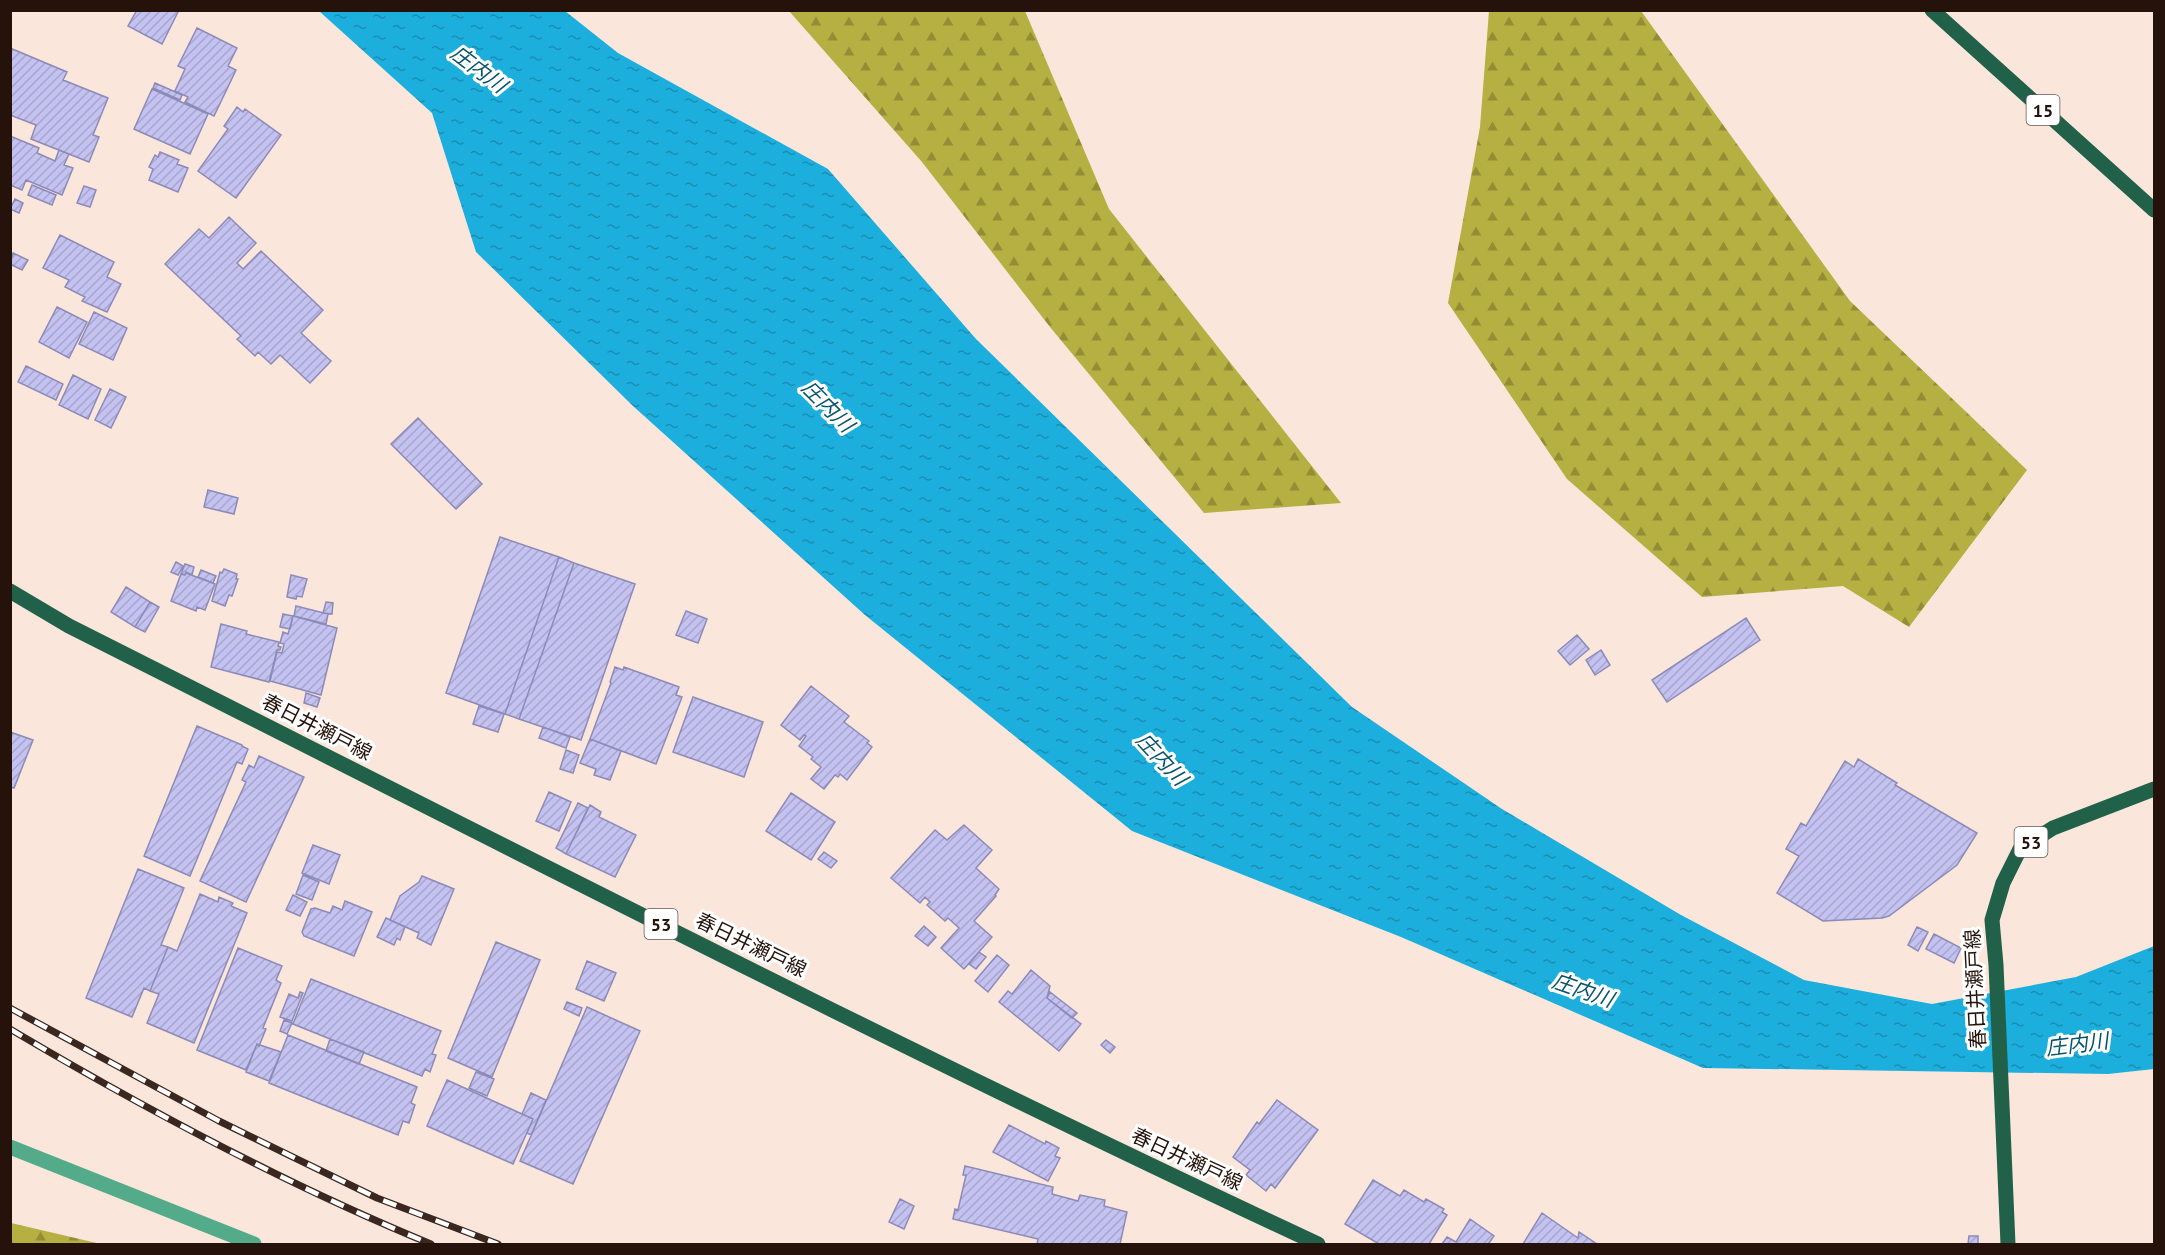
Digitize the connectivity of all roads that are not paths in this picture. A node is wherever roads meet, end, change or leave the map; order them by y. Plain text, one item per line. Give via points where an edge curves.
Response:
1 (1932, 10) edge
2 (2154, 210) edge
3 (10, 591) edge
4 (2154, 789) edge
5 (10, 1147) edge
6 (254, 1245) edge
7 (1318, 1245) edge
8 (2008, 1245) edge

1 - 2 main road, 15
3 - 7 main road, 春日井瀬戸線 / 53 via 69,626 548,867 1139,1161
4 - 8 main road, 春日井瀬戸線 / 53 via 2053,828 2020,849 2003,883 1992,920
5 - 6 street

